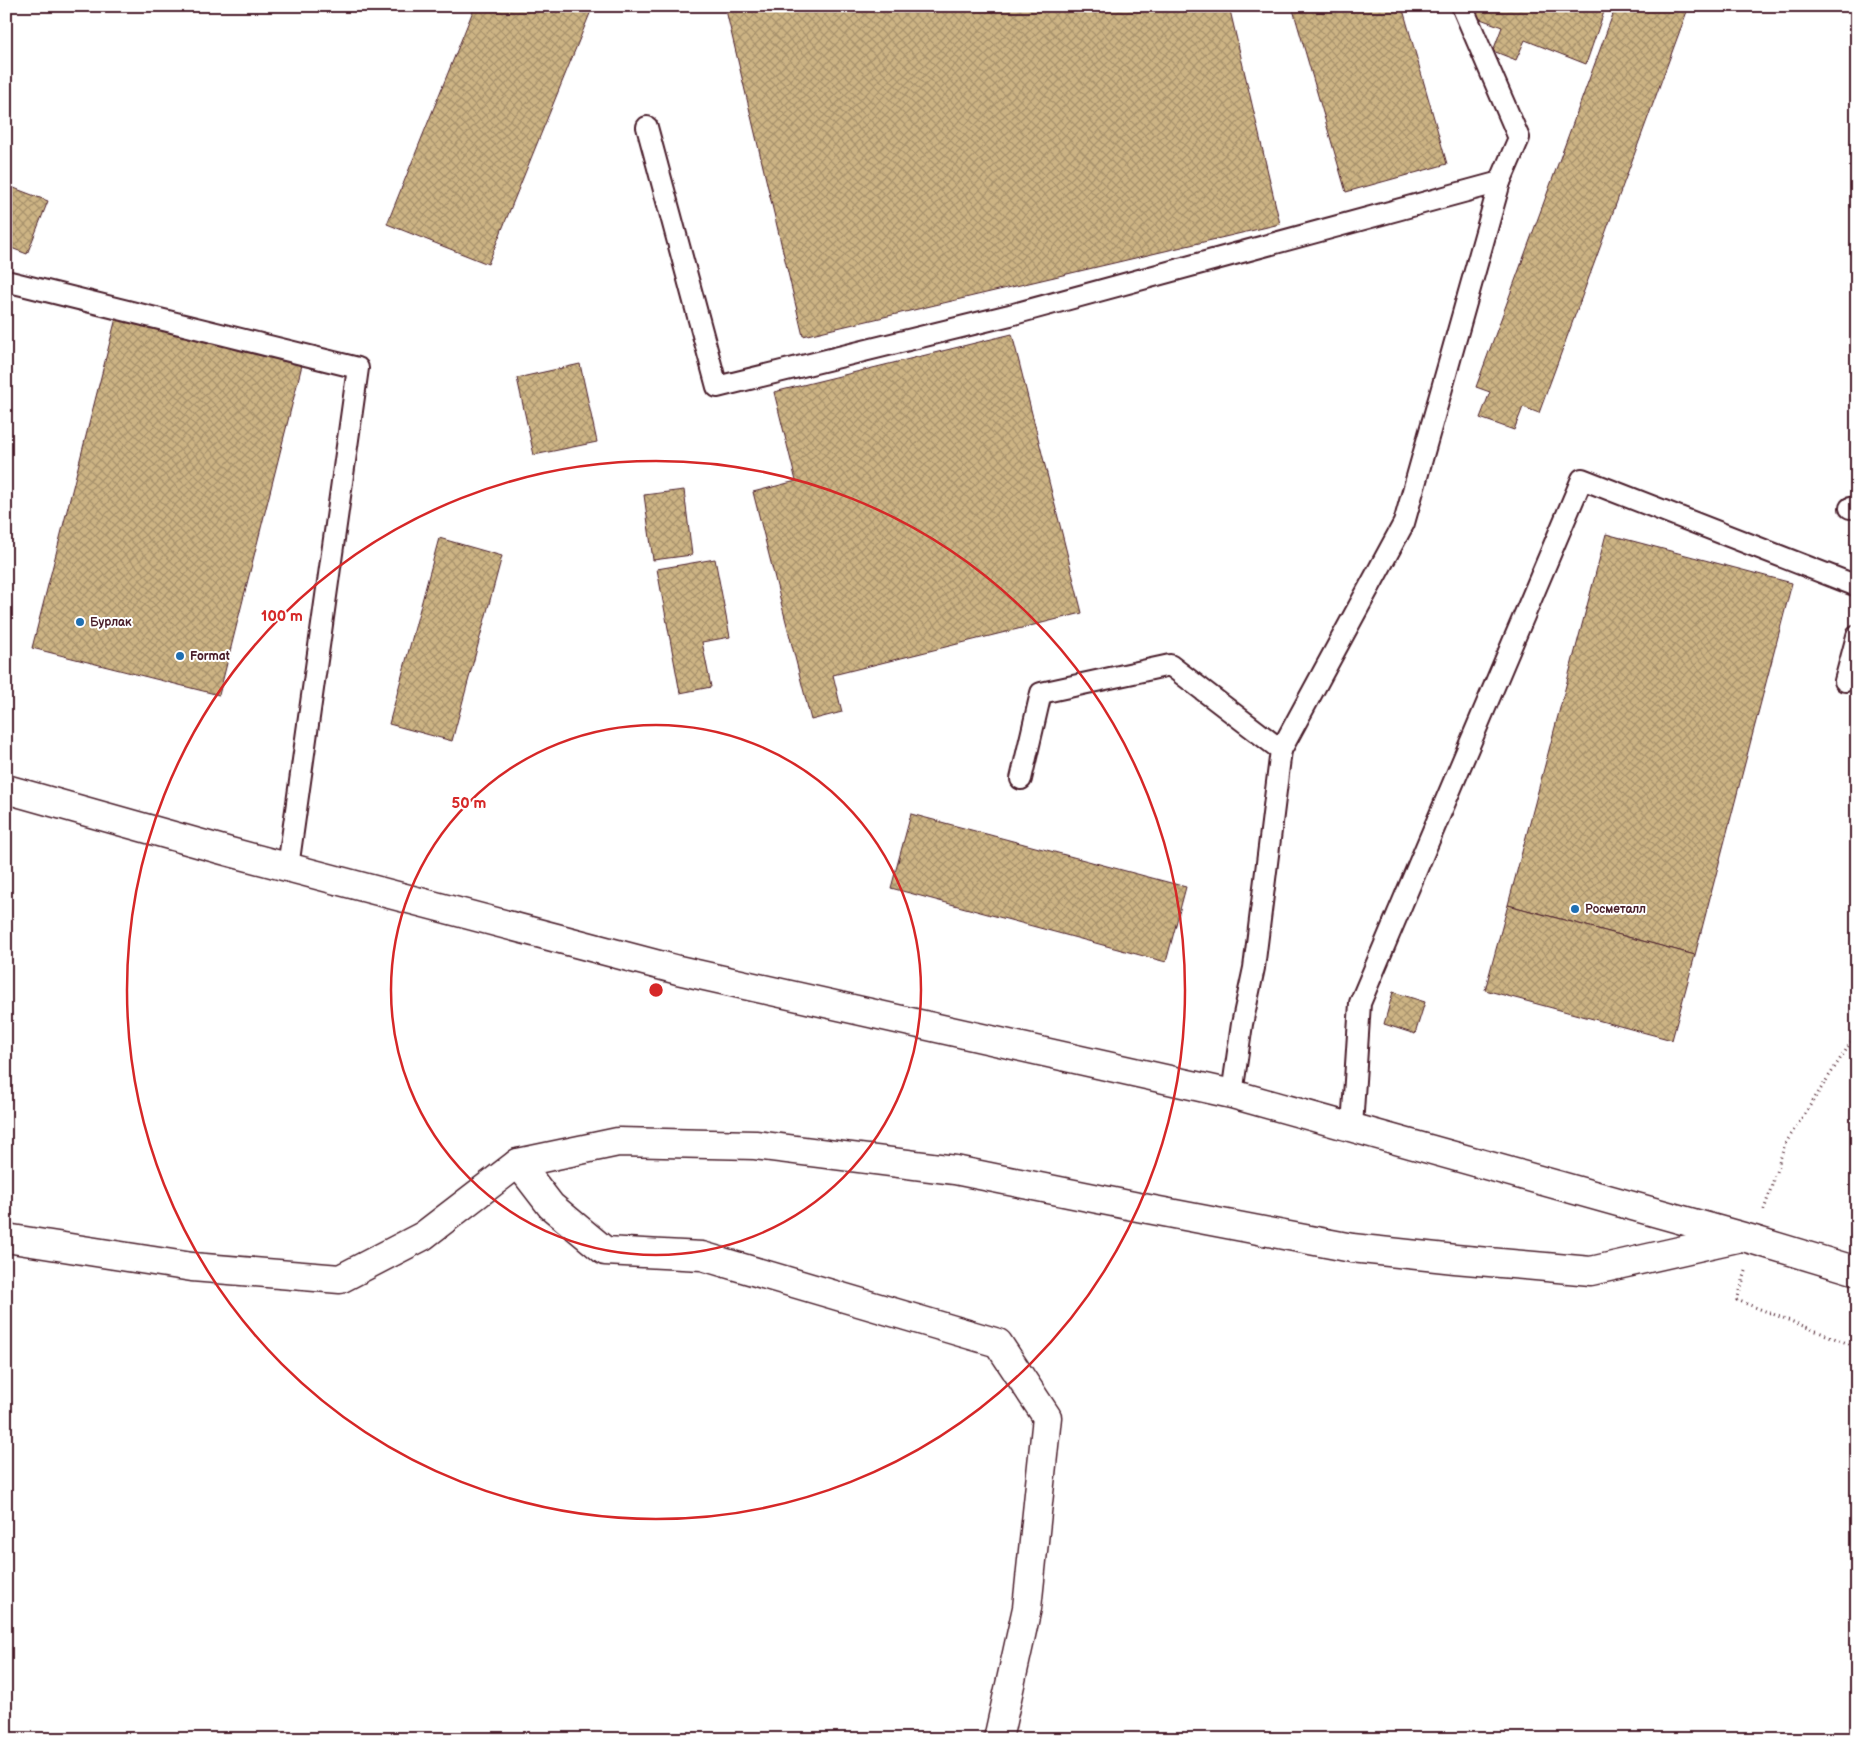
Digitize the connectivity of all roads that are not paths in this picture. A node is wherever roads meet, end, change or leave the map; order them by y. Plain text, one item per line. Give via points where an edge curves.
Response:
1 (1462, 6) edge
2 (646, 127) dead end
3 (1500, 182) junction
4 (6, 281) edge
5 (1857, 586) edge
6 (1857, 636) edge
7 (1846, 681) dead end
8 (1281, 750) junction
9 (1021, 779) dead end
10 (6, 789) edge
11 (288, 868) junction
12 (1232, 1094) junction
13 (1352, 1126) junction
14 (518, 1163) junction
15 (1741, 1237) junction
16 (6, 1238) edge
17 (1857, 1272) edge
18 (998, 1739) edge

1 - 3 lane via 1519,138
2 - 3 lane via 717,387 1010,315
3 - 8 lane via 1404,523
4 - 11 lane via 358,368
5 - 13 lane via 1582,479 1360,1003
6 - 7 lane
8 - 9 lane via 1170,665 1041,693
8 - 12 lane via 1254,968
10 - 11 street
11 - 12 street via 678,970
12 - 13 street
13 - 15 street
14 - 15 street via 618,1142 755,1145 955,1170 1352,1248 1591,1271
14 - 16 street via 423,1236 340,1279 192,1267
14 - 18 street via 551,1206 605,1251 702,1256 998,1343 1047,1417 1027,1608
15 - 17 street

